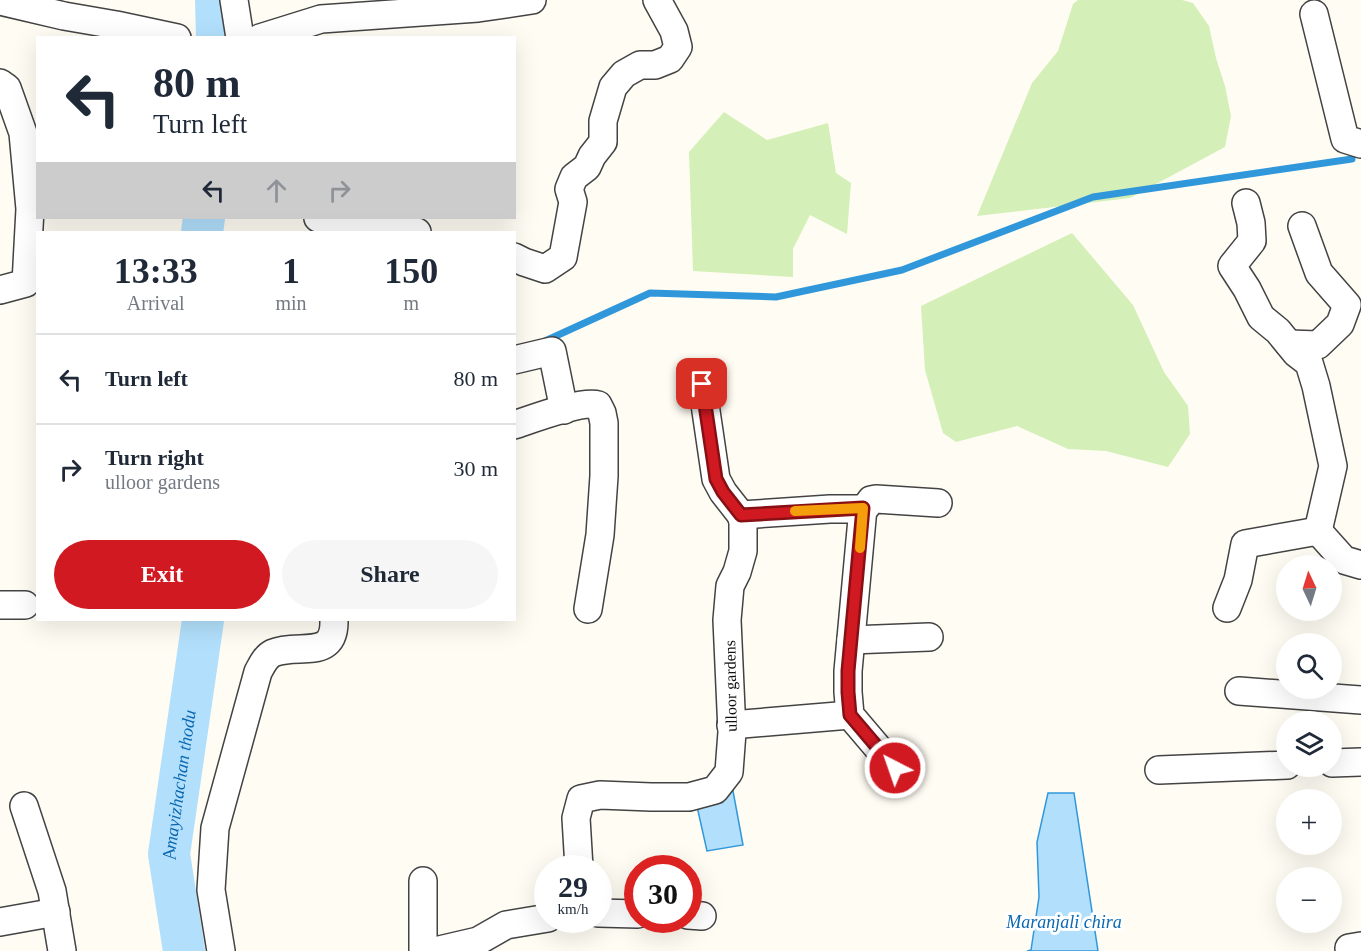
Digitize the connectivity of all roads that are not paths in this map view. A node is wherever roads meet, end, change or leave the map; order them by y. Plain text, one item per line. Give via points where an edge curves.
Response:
1 (234, 0) edge
2 (532, 0) edge
3 (657, 0) edge
4 (0, 1) edge
5 (1314, 14) dead end
6 (168, 36) edge
7 (240, 36) edge
8 (266, 36) edge
9 (0, 83) edge
10 (1356, 147) edge
11 (1246, 203) dead end
12 (325, 219) edge
13 (1302, 226) dead end
14 (410, 231) edge
15 (516, 258) edge
16 (0, 290) edge
17 (1289, 344) junction
18 (516, 360) edge
19 (702, 384) dead end
20 (564, 410) junction
21 (516, 424) edge
22 (938, 503) dead end
23 (863, 508) junction
24 (741, 515) junction
25 (1318, 531) junction
26 (1361, 565) edge
27 (1227, 608) dead end
28 (588, 609) dead end
29 (334, 621) edge
30 (929, 637) dead end
31 (851, 639) junction
32 (1239, 691) dead end
33 (1361, 699) edge
34 (850, 715) junction
35 (731, 725) junction
36 (1361, 762) edge
37 (1342, 763) edge
38 (1276, 765) edge
39 (895, 768) dead end
40 (1159, 770) dead end
41 (24, 806) dead end
42 (578, 855) edge
43 (423, 881) dead end
44 (56, 912) junction
45 (534, 921) edge
46 (0, 922) edge
47 (62, 951) edge
48 (221, 951) edge
49 (423, 951) edge
50 (435, 951) edge

1 - 7 street
2 - 8 street via 478,8 321,19
3 - 15 street via 678,47 670,59 640,65 624,74 613,87 603,121 603,142 569,189 573,202 563,257 545,269
4 - 6 street
5 - 10 street
9 - 16 street via 7,88 23,133 30,209 26,283
11 - 17 street via 1252,241 1232,267 1261,317
12 - 14 street
13 - 17 street via 1319,273 1347,305 1340,324 1318,345
17 - 25 street via 1308,363 1333,466
18 - 20 street via 552,351
19 - 24 street via 716,479
20 - 21 street
20 - 28 street via 594,404 604,423 600,535
22 - 23 street via 876,499
23 - 24 street
23 - 31 street
24 - 35 street, ulloor gardens via 743,551 730,586 727,621
25 - 26 street via 1344,560
25 - 27 street via 1245,544 1238,580
29 - 48 street via 334,631 325,645 272,654 258,672 215,828 211,890
30 - 31 street
31 - 34 street
32 - 33 street
34 - 35 street
34 - 39 street
35 - 42 street, ulloor gardens via 729,772 714,790 689,797 600,795 581,799 576,818
36 - 37 street
38 - 40 street
41 - 44 street
43 - 49 street
44 - 46 street
44 - 47 street
45 - 50 street via 506,926 478,941

